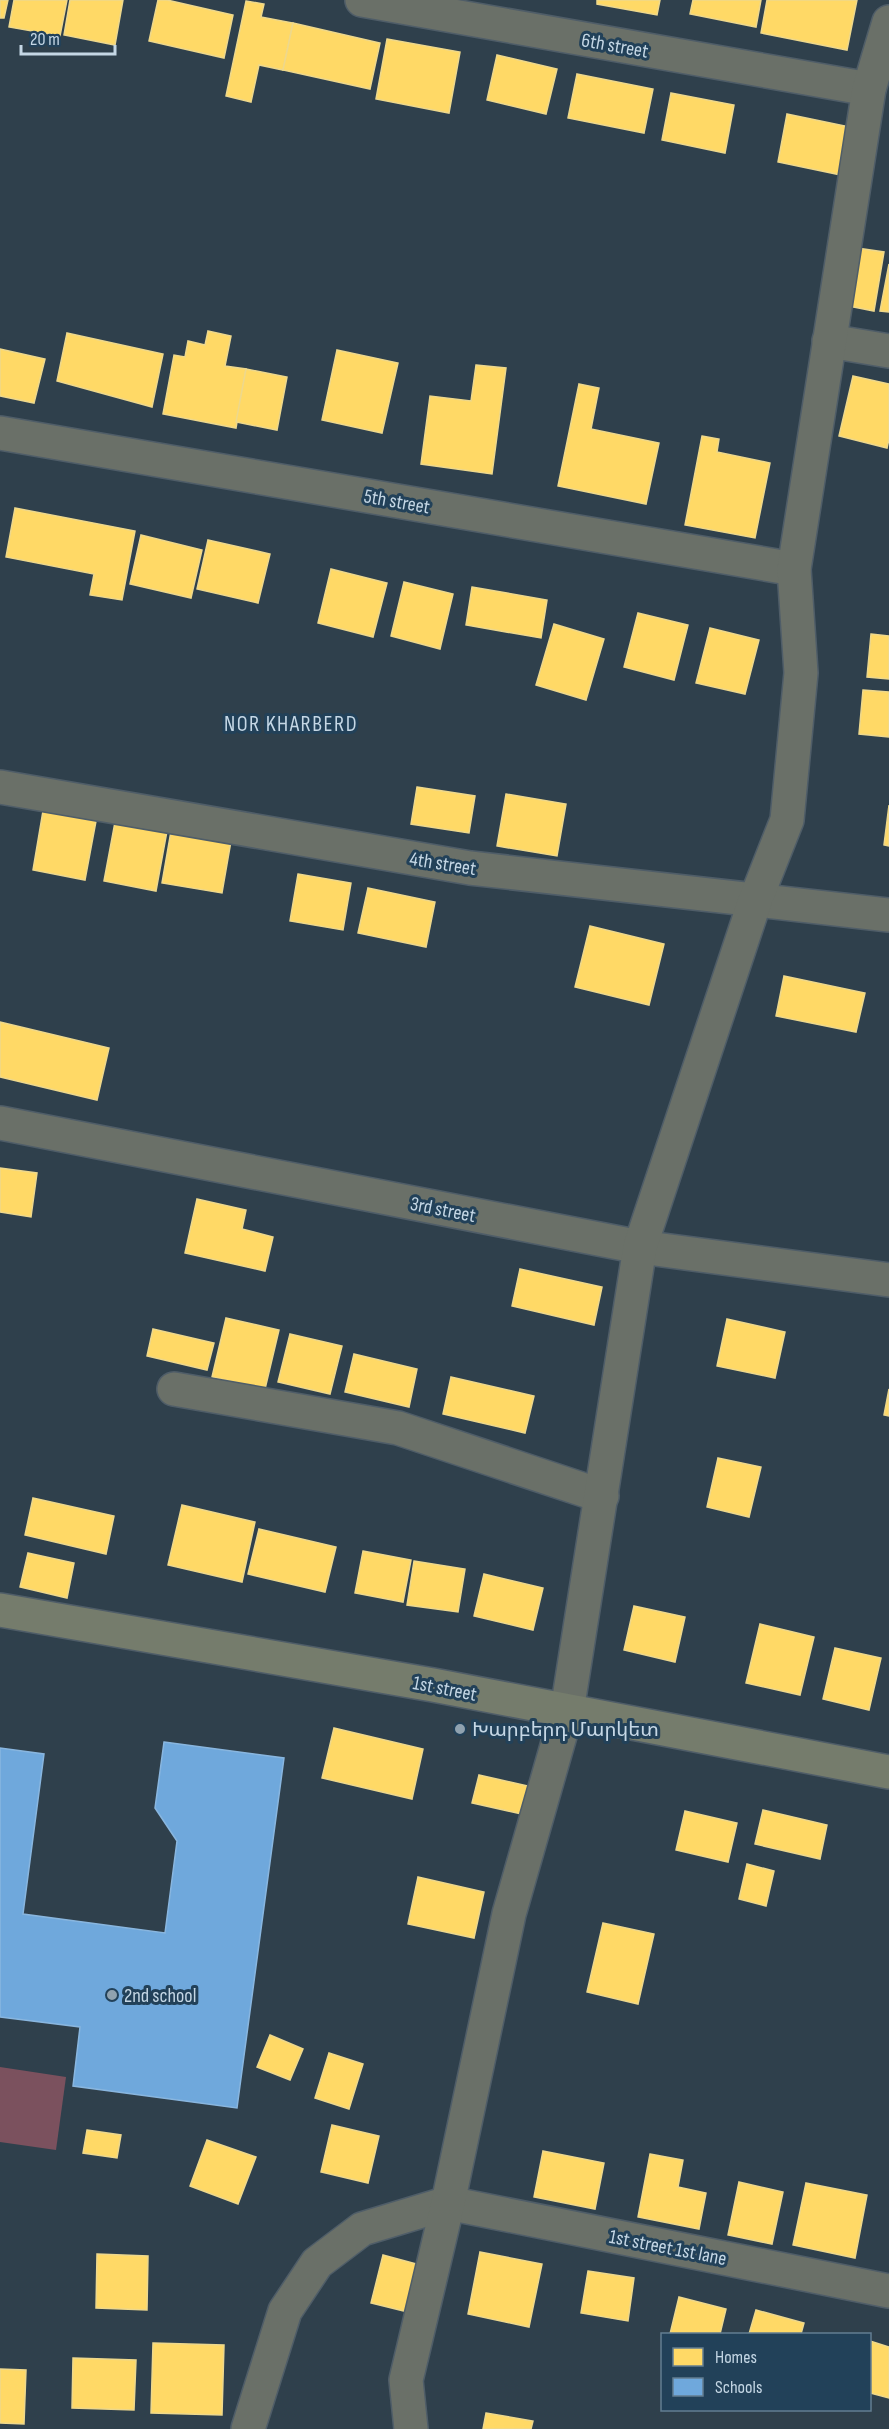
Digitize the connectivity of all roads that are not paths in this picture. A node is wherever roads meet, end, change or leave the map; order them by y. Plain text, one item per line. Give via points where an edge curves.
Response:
1 (362, 0) edge
2 (889, 22) edge
3 (869, 90) junction
4 (829, 341) junction
5 (889, 351) edge
6 (0, 433) edge
7 (794, 569) junction
8 (0, 787) edge
9 (755, 901) junction
10 (889, 915) edge
11 (0, 1123) edge
12 (640, 1247) junction
13 (889, 1280) edge
14 (174, 1389) dead end
15 (602, 1496) junction
16 (0, 1610) edge
17 (567, 1711) junction
18 (889, 1772) edge
19 (448, 2203) junction
20 (889, 2292) edge
21 (248, 2429) edge
22 (411, 2429) edge

1 - 3 street, 6th street
2 - 3 street
3 - 4 street
4 - 5 street
4 - 7 street
6 - 7 street, 5th street
7 - 9 street via 801,673 787,820
8 - 9 street, 4th street via 470,868
9 - 10 street, 4th street
9 - 12 street
11 - 12 street, 3rd street
12 - 13 street, 3rd street
12 - 15 street
14 - 15 street via 398,1428
15 - 17 street
16 - 17 main road, 1st street
17 - 18 main road, 1st street
17 - 19 street via 509,1914
19 - 20 street, 1st street 1st lane
19 - 21 street via 362,2229 317,2263 285,2310
19 - 22 street via 406,2380

